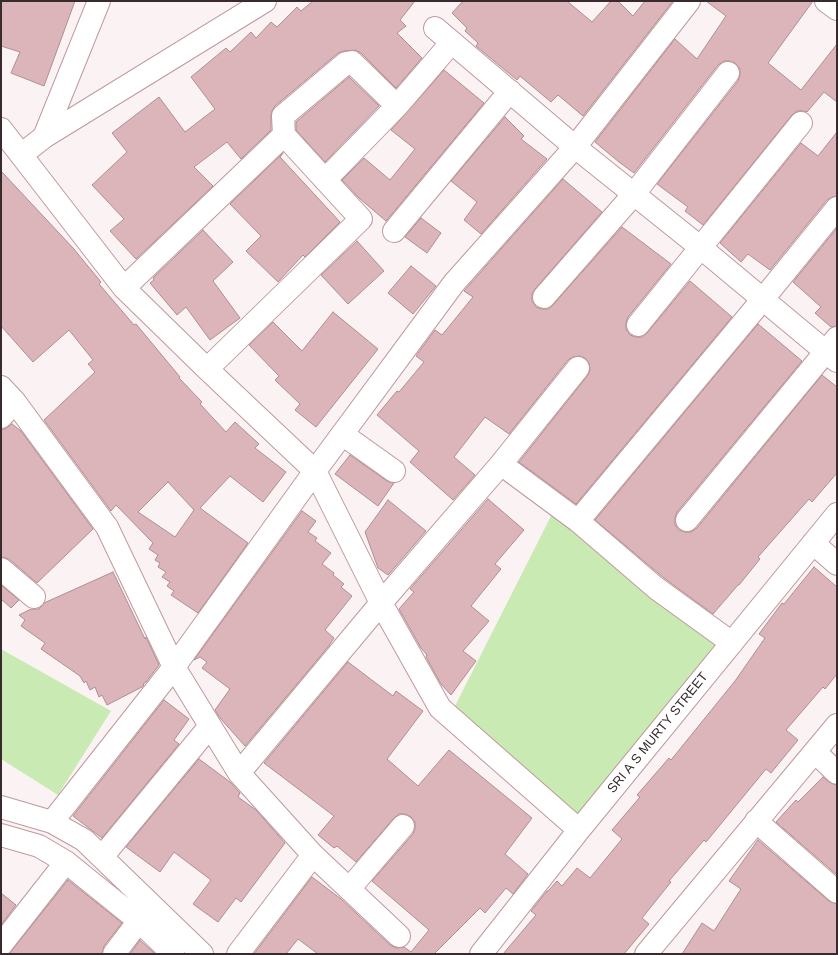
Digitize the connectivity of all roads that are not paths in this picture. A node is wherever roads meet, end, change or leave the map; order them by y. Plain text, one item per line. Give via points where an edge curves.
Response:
1 (99, 1) edge
2 (265, 1) edge
3 (689, 1) edge
4 (826, 1) edge
5 (837, 9) edge
6 (435, 28) dead end
7 (452, 42) junction
8 (728, 73) dead end
9 (510, 91) junction
10 (397, 106) junction
11 (801, 123) dead end
12 (1, 128) edge
13 (284, 135) junction
14 (44, 137) junction
15 (575, 147) junction
16 (21, 155) junction
17 (325, 180) junction
18 (634, 194) junction
19 (837, 208) edge
20 (394, 231) dead end
21 (700, 247) junction
22 (124, 288) junction
23 (544, 298) dead end
24 (763, 299) junction
25 (638, 325) dead end
26 (833, 350) edge
27 (578, 368) dead end
28 (207, 369) junction
29 (6, 402) edge
30 (342, 434) junction
31 (501, 464) junction
32 (315, 471) junction
33 (394, 471) dead end
34 (837, 514) edge
35 (687, 520) dead end
36 (578, 521) junction
37 (813, 543) junction
38 (837, 564) edge
39 (1, 569) edge
40 (34, 597) dead end
41 (381, 603) junction
42 (732, 643) junction
43 (174, 667) junction
44 (837, 725) edge
45 (210, 726) junction
46 (815, 752) junction
47 (239, 773) junction
48 (837, 773) edge
49 (1, 807) edge
50 (756, 821) junction
51 (52, 822) junction
52 (404, 826) dead end
53 (579, 830) junction
54 (1, 835) edge
55 (313, 855) junction
56 (102, 857) junction
57 (66, 862) junction
58 (349, 889) junction
59 (837, 892) edge
60 (139, 921) junction
61 (399, 936) dead end
62 (1, 945) edge
63 (114, 954) edge
64 (173, 954) edge
65 (202, 954) edge
66 (238, 954) edge
67 (481, 954) edge
68 (646, 954) edge

1 - 14 street
2 - 14 street
3 - 15 street
4 - 5 street
6 - 7 street
7 - 9 street
7 - 10 street
8 - 18 street
9 - 15 street
9 - 20 street
10 - 13 street via 352,62 346,63 283,116
10 - 17 street
11 - 21 street
12 - 16 street
13 - 17 street
13 - 22 street
14 - 16 street
15 - 18 street
15 - 30 street via 454,283
16 - 22 street
17 - 28 street via 361,218
18 - 21 street
18 - 23 street
19 - 24 street
21 - 24 street
21 - 25 street
22 - 28 street
24 - 26 street
24 - 36 street
26 - 35 street
27 - 31 street
28 - 32 street
29 - 43 street via 107,527
30 - 32 street
30 - 33 street
31 - 36 street
31 - 41 street
32 - 41 street
32 - 43 street
34 - 37 street, SRI A S MURTY STREET
36 - 42 street via 656,588
37 - 38 street
37 - 42 street, SRI A S MURTY STREET
39 - 40 street
41 - 47 street
41 - 53 street via 440,708
42 - 53 street, SRI A S MURTY STREET
43 - 45 street
43 - 51 street
44 - 46 street
45 - 47 street
45 - 56 street
46 - 48 street
46 - 50 street
47 - 55 street
49 - 51 street
50 - 59 street
50 - 68 street
51 - 56 street via 84,840
52 - 58 street
53 - 67 street, SRI A S MURTY STREET
54 - 57 street via 39,846
55 - 58 street
55 - 66 street
56 - 65 street
57 - 60 street
57 - 62 street
58 - 61 street
60 - 63 street
60 - 64 street

